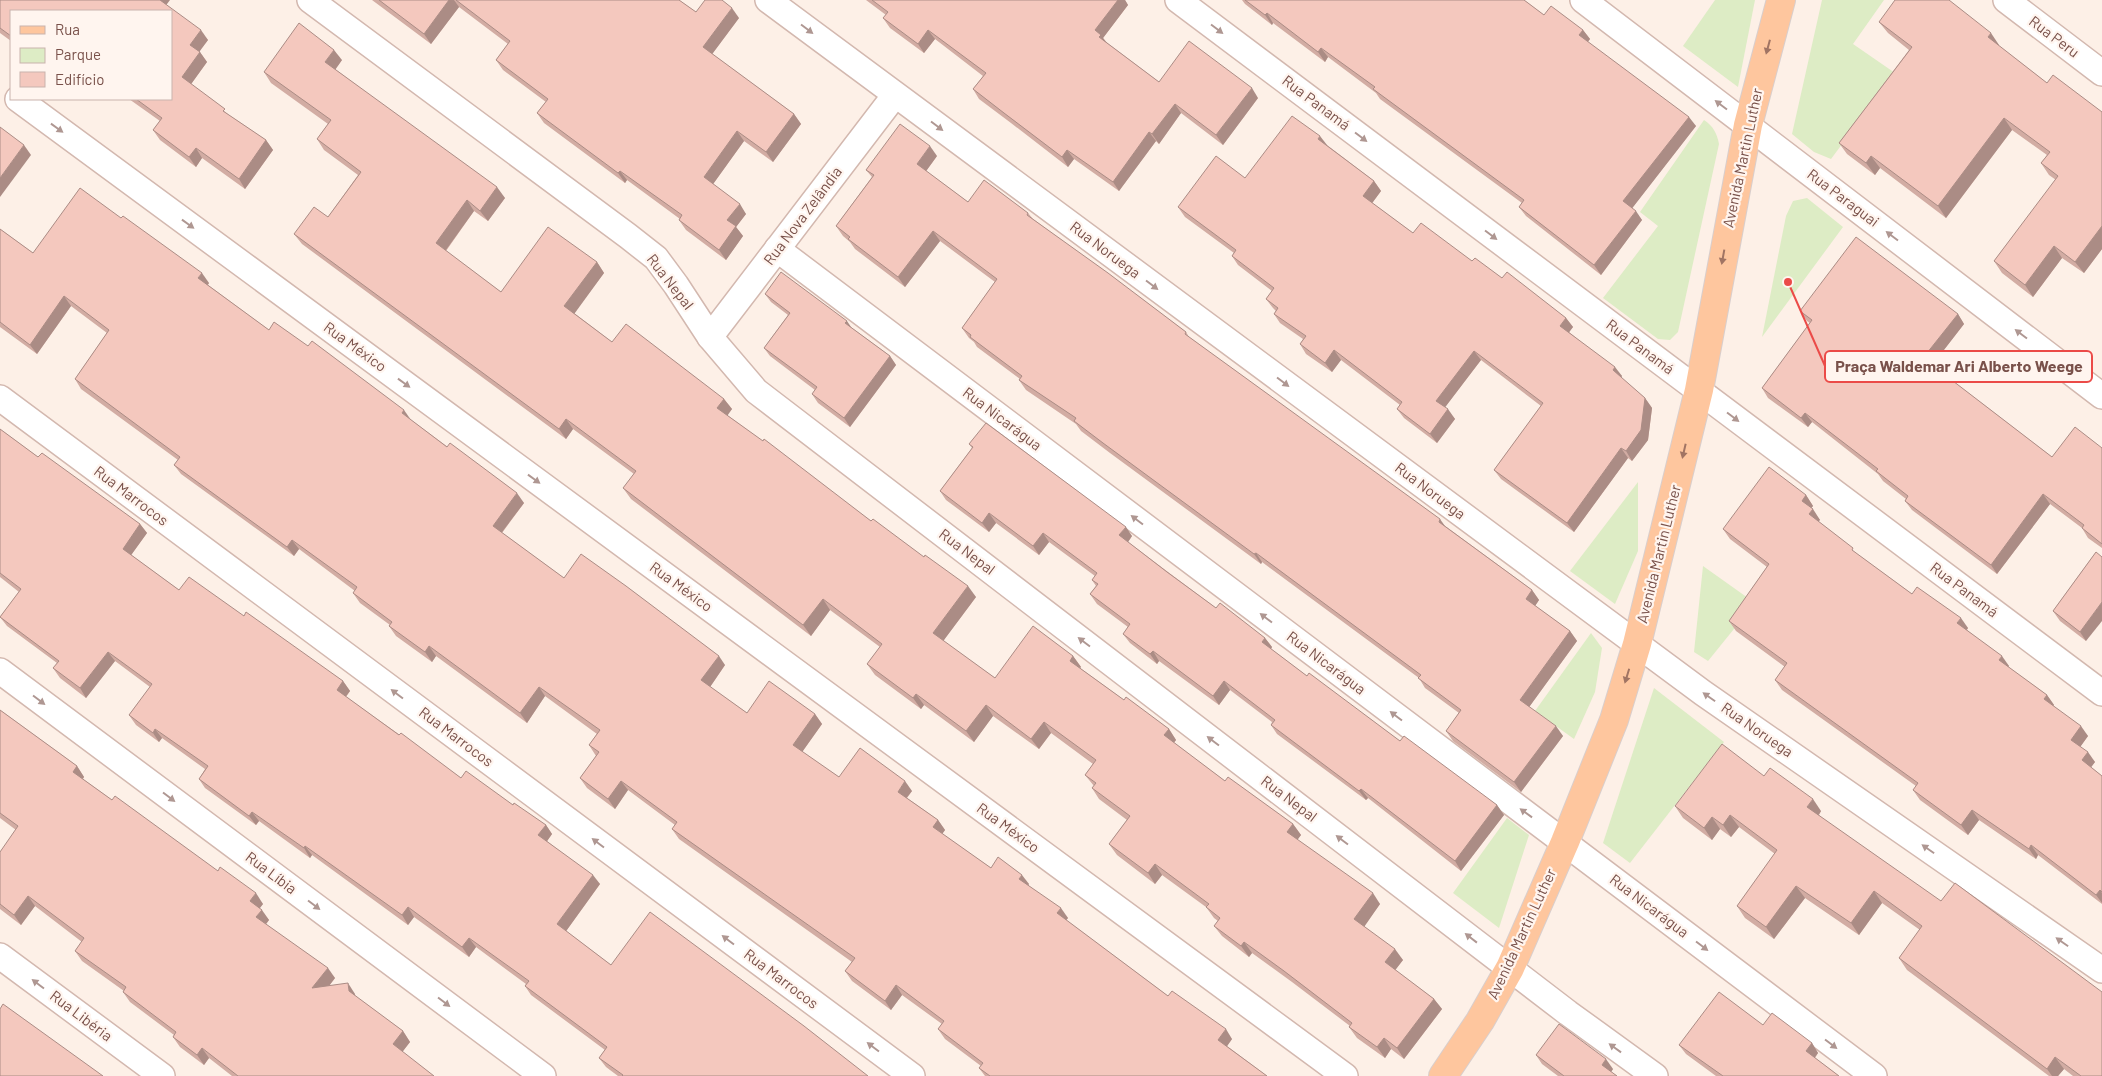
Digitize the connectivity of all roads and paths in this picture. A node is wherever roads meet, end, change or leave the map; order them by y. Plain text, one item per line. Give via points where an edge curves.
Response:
1 (310, 0) edge
2 (768, 0) edge
3 (1178, 0) edge
4 (1583, 0) edge
5 (1781, 0) edge
6 (2006, 0) edge
7 (2102, 73) edge
8 (895, 95) junction
9 (19, 100) edge
10 (1748, 125) junction
11 (778, 249) junction
12 (710, 337) junction
13 (1699, 390) junction
14 (2102, 396) edge
15 (0, 398) edge
16 (1637, 644) junction
17 (0, 671) edge
18 (2102, 693) edge
19 (1565, 842) junction
20 (0, 956) edge
21 (1510, 968) junction
22 (2102, 970) edge
23 (162, 1076) edge
24 (543, 1076) edge
25 (912, 1076) edge
26 (1345, 1076) edge
27 (1444, 1076) edge
28 (1654, 1076) edge
29 (1874, 1076) edge

1 - 12 street, Rua Nepal via 656,258
2 -> 8 street, Rua Noruega
3 -> 13 street, Rua Panamá
10 -> 4 street, Rua Paraguai
5 -> 10 main road, Avenida Martin Luther
6 - 7 street, Rua Peru
8 - 11 street, Rua Nova Zelândia
8 -> 16 street, Rua Noruega
9 -> 26 street, Rua México
10 -> 13 main road, Avenida Martin Luther
14 -> 10 street, Rua Paraguai
11 - 12 street, Rua Nova Zelândia
19 -> 11 street, Rua Nicarágua
21 -> 12 street, Rua Nepal via 756,391
13 -> 16 main road, Avenida Martin Luther
13 -> 18 street, Rua Panamá
25 -> 15 street, Rua Marrocos
16 -> 19 main road, Avenida Martin Luther via 1614,720
22 -> 16 street, Rua Noruega
17 -> 24 street, Rua Líbia
19 - 21 main road, Avenida Martin Luther
19 -> 29 street, Rua Nicarágua
23 -> 20 street, Rua Libéria
21 - 27 main road, Avenida Martin Luther
28 -> 21 street, Rua Nepal

